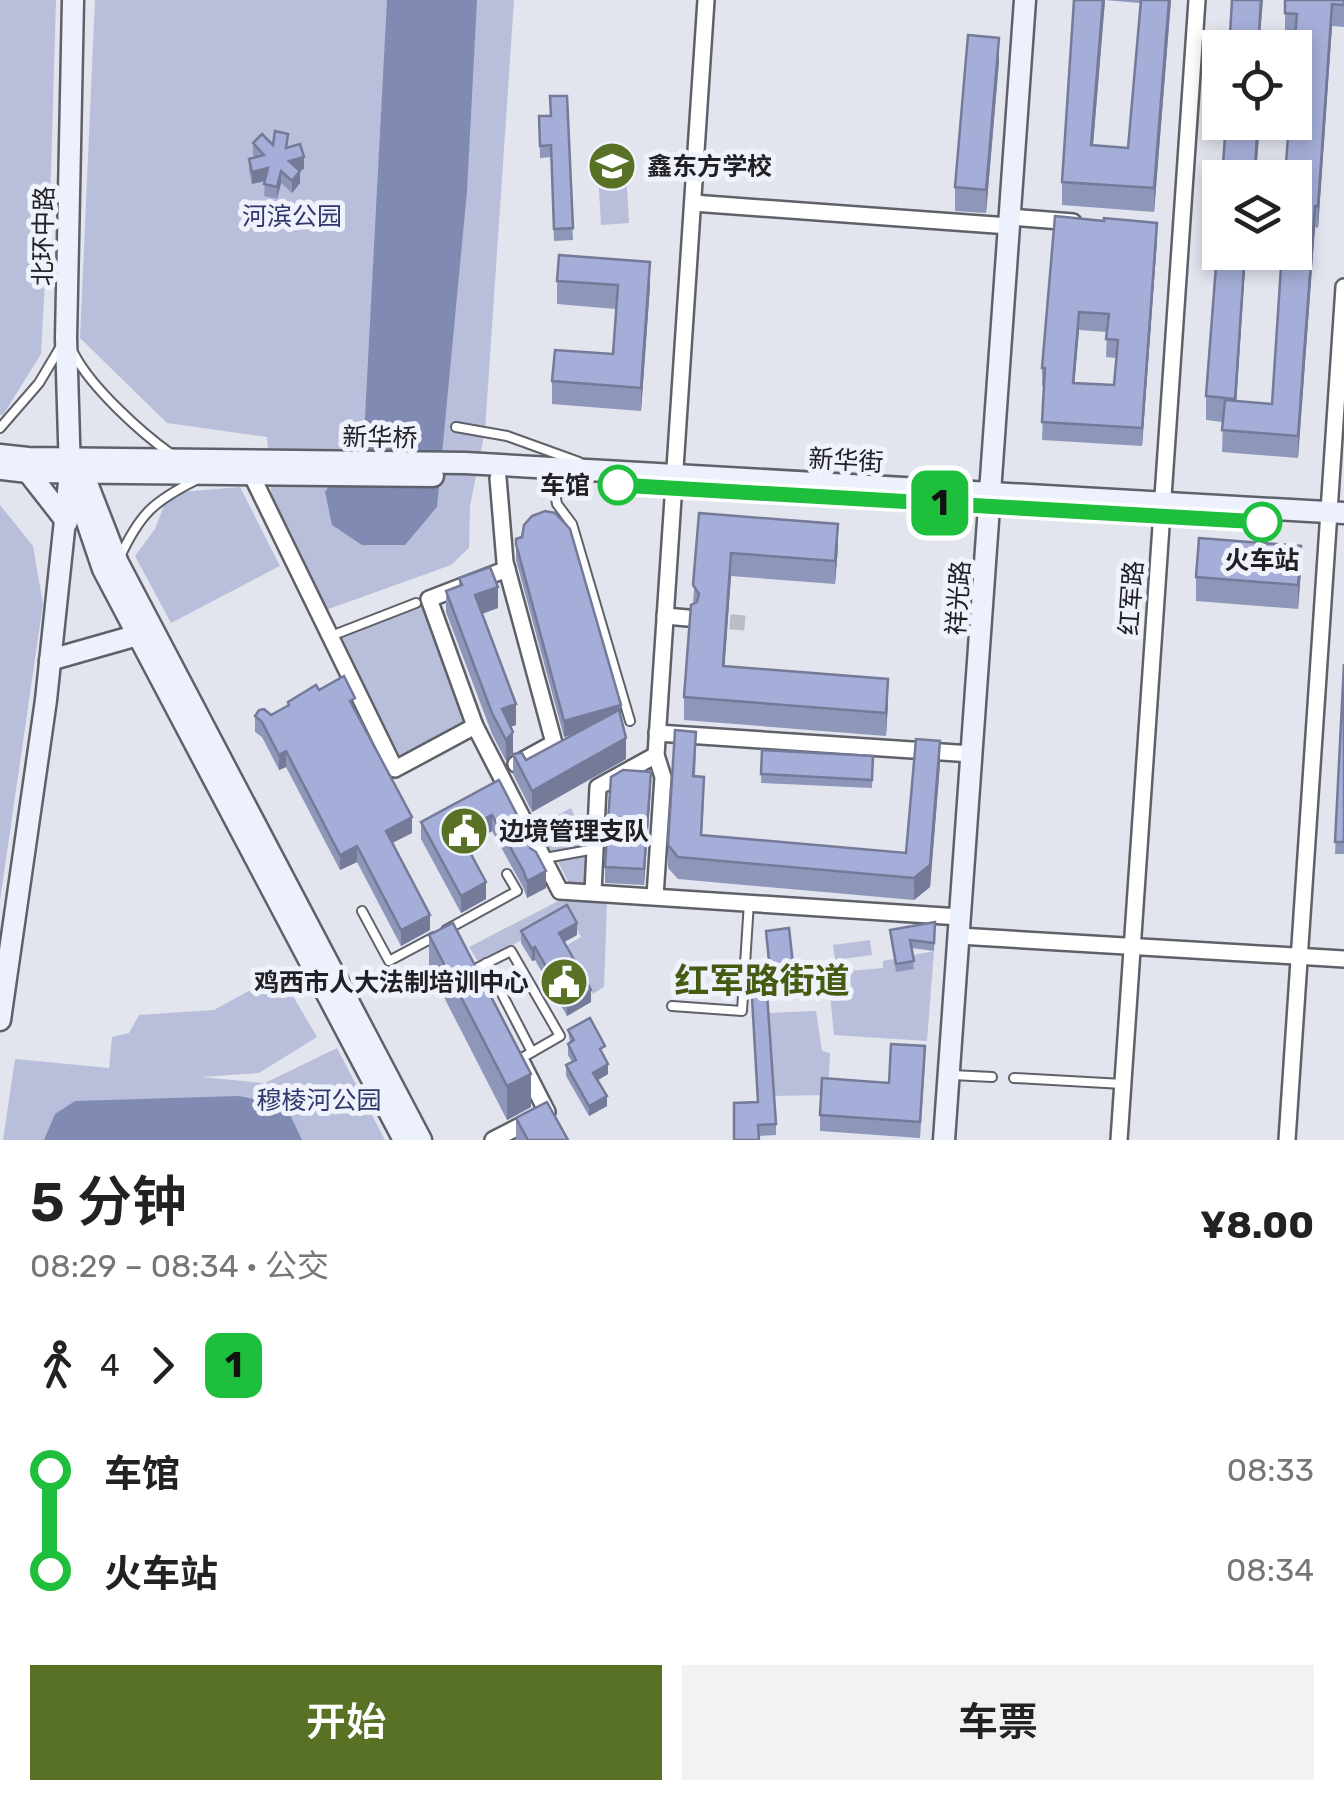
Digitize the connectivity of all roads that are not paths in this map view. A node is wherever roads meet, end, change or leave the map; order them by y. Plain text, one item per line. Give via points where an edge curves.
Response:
1 (73, 0) edge
2 (706, 0) edge
3 (1025, 0) edge
4 (1197, 0) edge
5 (693, 203) junction
6 (1009, 222) junction
7 (1095, 224) edge
8 (1163, 229) dead end
9 (1181, 231) junction
10 (1344, 286) edge
11 (66, 338) junction
12 (456, 427) dead end
13 (0, 428) edge
14 (0, 456) edge
15 (179, 459) junction
16 (74, 468) junction
17 (295, 468) junction
18 (0, 469) edge
19 (465, 470) junction
20 (602, 470) junction
21 (28, 472) junction
22 (208, 474) junction
23 (251, 474) junction
24 (498, 478) junction
25 (553, 482) junction
26 (675, 482) junction
27 (990, 500) junction
28 (1162, 509) junction
29 (1336, 519) edge
30 (65, 520) junction
31 (110, 566) junction
32 (507, 569) junction
33 (416, 604) dead end
34 (665, 616) junction
35 (688, 618) tunnel mouth
36 (138, 635) junction
37 (330, 637) junction
38 (50, 660) junction
39 (630, 721) dead end
40 (475, 726) junction
41 (657, 734) junction
42 (972, 754) junction
43 (656, 755) junction
44 (516, 764) edge
45 (595, 849) junction
46 (539, 859) junction
47 (508, 874) dead end
48 (593, 892) junction
49 (655, 896) junction
50 (748, 902) junction
51 (362, 911) dead end
52 (959, 926) junction
53 (1132, 947) junction
54 (1299, 957) junction
55 (1344, 959) edge
56 (476, 964) joint
57 (672, 1006) dead end
58 (0, 1020) edge
59 (526, 1056) junction
60 (949, 1074) junction
61 (992, 1077) dead end
62 (1014, 1078) dead end
63 (1123, 1084) junction
64 (404, 1140) edge
65 (422, 1140) edge
66 (494, 1140) edge
67 (944, 1140) edge
68 (1119, 1140) edge
69 (1287, 1140) edge

1 - 11 street, 北环中路
2 - 5 street
3 - 6 street, 祥光路
4 - 9 street, 红军路
5 - 6 street
5 - 26 street
6 - 7 street
6 - 27 street, 祥光路
8 - 9 street
9 - 28 street, 红军路
10 - 29 street
11 - 13 lane
11 - 15 lane via 81,368 144,434
11 - 16 street, 北环中路
12 - 20 lane via 507,436
14 - 16 street
15 - 16 street
15 - 17 street
16 - 21 street
16 - 22 street
16 - 30 street
16 - 31 street
17 - 19 street, 新华桥
17 - 23 street
18 - 21 street
19 - 20 street, 新华街
19 - 24 street, 新华街
20 - 26 street, 新华街
21 - 30 street
22 - 23 street
22 - 31 lane via 163,496
23 - 37 street
24 - 25 street, 新华街
24 - 32 street
25 - 26 street, 新华街
25 - 39 lane via 557,504 572,524
26 - 27 street, 新华街
26 - 34 street
27 - 28 street, 新华街
27 - 42 street, 祥光路
28 - 29 street, 新华街
28 - 53 street, 红军路
29 - 54 street
30 - 31 street
30 - 38 street
31 - 36 street
31 - 65 street
32 - 40 street via 428,599
32 - 44 street via 554,743
33 - 37 lane
34 - 35 street
34 - 41 street
36 - 38 street
36 - 64 street
37 - 40 street via 395,768
38 - 58 street
40 - 46 street
41 - 42 street
41 - 43 street
42 - 52 street, 祥光路
43 - 45 street via 598,787
43 - 49 street via 663,778
45 - 46 lane
45 - 48 street
46 - 48 street via 560,890
47 - 51 lane via 517,892 390,961
48 - 49 street
49 - 50 street
50 - 52 street
50 - 57 lane via 742,1011
52 - 53 street
52 - 60 street, 祥光路
53 - 54 street
53 - 63 street, 红军路
54 - 55 street
54 - 69 street
56 - 59 street
56 - 59 lane via 511,951 560,1036
59 - 66 street via 547,1112
60 - 61 lane
60 - 67 street, 祥光路
62 - 63 lane
63 - 68 street, 红军路

